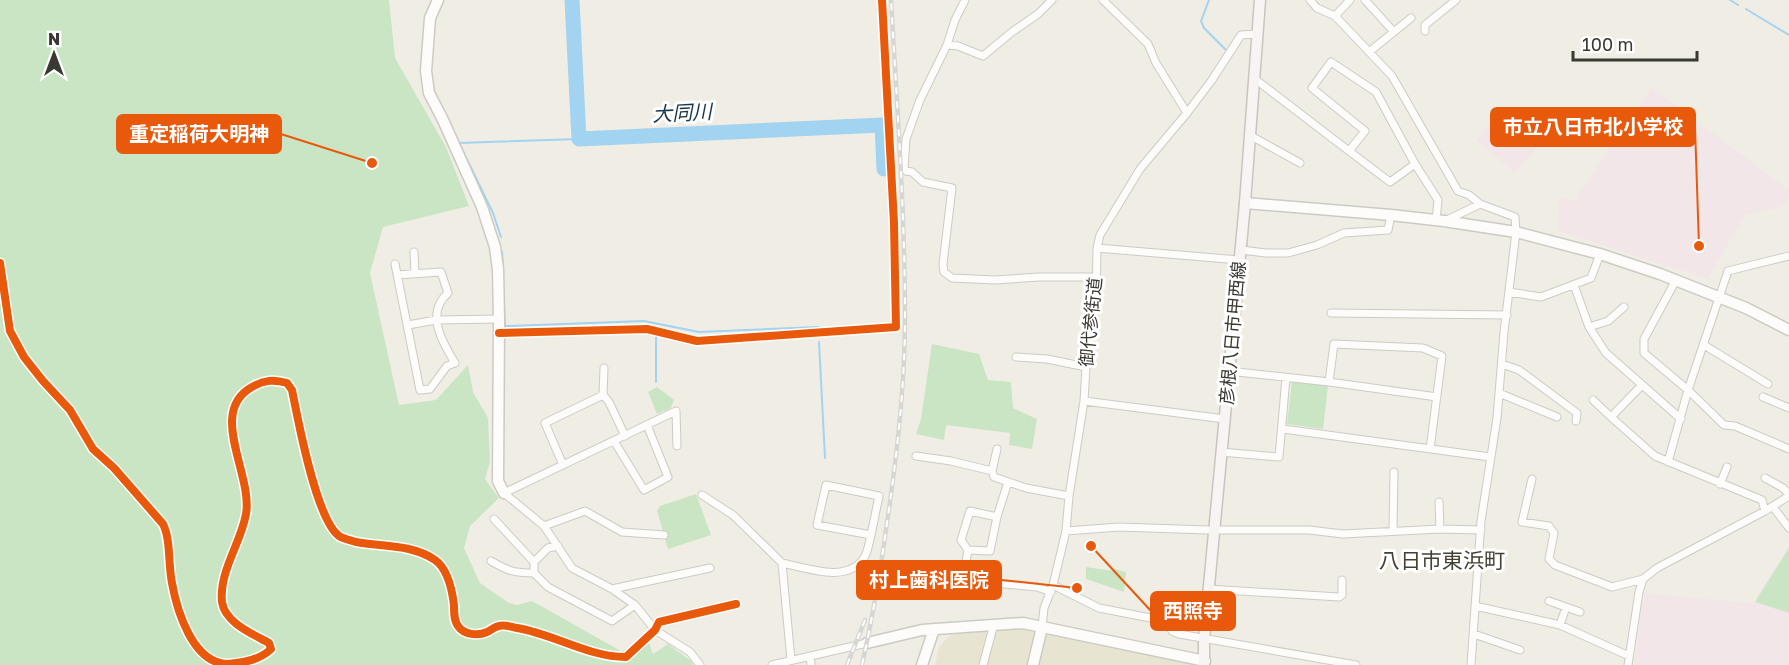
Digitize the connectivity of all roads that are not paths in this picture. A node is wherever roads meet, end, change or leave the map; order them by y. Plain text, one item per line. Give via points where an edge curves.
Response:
1 (438, 0) edge
2 (882, 0) edge
3 (965, 0) edge
4 (1052, 0) edge
5 (1103, 0) edge
6 (1260, 0) edge
7 (1310, 0) edge
8 (1350, 0) edge
9 (1365, 0) edge
10 (1456, 0) edge
11 (1335, 16) junction
12 (1411, 18) dead end
13 (1425, 31) dead end
14 (1394, 32) junction
15 (1258, 33) junction
16 (947, 45) junction
17 (1369, 52) junction
18 (1255, 79) junction
19 (1187, 113) junction
20 (1251, 136) junction
21 (1348, 151) junction
22 (1300, 163) dead end
23 (1416, 164) junction
24 (1245, 203) junction
25 (1480, 204) junction
26 (1391, 215) junction
27 (1440, 221) junction
28 (1516, 232) junction
29 (1097, 248) junction
30 (414, 252) dead end
31 (1240, 255) junction
32 (1600, 255) junction
33 (1789, 256) edge
34 (0, 262) edge
35 (395, 264) dead end
36 (416, 273) junction
37 (397, 275) junction
38 (1097, 276) junction
39 (1676, 280) junction
40 (1574, 285) junction
41 (1509, 292) junction
42 (1719, 298) junction
43 (1624, 307) dead end
44 (1331, 313) dead end
45 (1507, 315) junction
46 (499, 319) junction
47 (436, 320) junction
48 (408, 325) junction
49 (1589, 327) junction
50 (1789, 330) edge
51 (499, 333) junction
52 (1704, 345) junction
53 (1016, 357) dead end
54 (1502, 364) junction
55 (1086, 367) junction
56 (604, 368) dead end
57 (1228, 371) junction
58 (1286, 378) junction
59 (1329, 382) junction
60 (1768, 384) dead end
61 (1642, 385) junction
62 (1688, 390) junction
63 (1499, 393) junction
64 (603, 394) junction
65 (1437, 398) junction
66 (1763, 398) dead end
67 (1593, 400) dead end
68 (1084, 401) junction
69 (1789, 408) edge
70 (1557, 417) dead end
71 (1611, 417) junction
72 (1225, 419) junction
73 (1681, 419) junction
74 (1576, 421) dead end
75 (647, 424) junction
76 (1283, 429) junction
77 (624, 436) junction
78 (614, 441) junction
79 (677, 446) dead end
80 (997, 449) dead end
81 (1430, 449) junction
82 (1789, 449) edge
83 (1221, 452) junction
84 (916, 456) dead end
85 (1490, 457) junction
86 (1668, 462) junction
87 (562, 465) junction
88 (1727, 466) dead end
89 (992, 471) junction
90 (1394, 472) dead end
91 (1765, 478) dead end
92 (1532, 479) dead end
93 (1008, 482) junction
94 (1720, 484) junction
95 (504, 493) junction
96 (702, 495) dead end
97 (1789, 495) edge
98 (1069, 496) junction
99 (1439, 502) dead end
100 (1773, 507) junction
101 (1765, 511) junction
102 (997, 517) junction
103 (494, 519) dead end
104 (544, 526) junction
105 (1789, 528) edge
106 (1440, 529) junction
107 (1213, 530) junction
108 (1393, 530) junction
109 (1480, 530) junction
110 (1066, 531) junction
111 (664, 535) dead end
112 (871, 535) junction
113 (558, 546) junction
114 (968, 550) junction
115 (491, 561) dead end
116 (534, 562) junction
117 (782, 563) junction
118 (710, 568) dead end
119 (534, 573) junction
120 (1643, 579) junction
121 (1342, 580) dead end
122 (1052, 588) junction
123 (612, 589) junction
124 (1209, 589) junction
125 (1549, 601) dead end
126 (736, 604) dead end
127 (635, 605) junction
128 (1475, 606) junction
129 (1566, 607) junction
130 (1580, 612) dead end
131 (994, 624) junction
132 (1560, 625) junction
133 (1042, 627) junction
134 (934, 629) junction
135 (655, 630) junction
136 (1474, 634) junction
137 (1204, 639) junction
138 (867, 643) joint
139 (1520, 650) dead end
140 (810, 656) junction
141 (1629, 656) junction
142 (791, 660) junction
143 (1205, 663) edge
144 (700, 665) edge
145 (772, 665) edge
146 (811, 665) edge
147 (922, 665) edge
148 (983, 665) edge
149 (1033, 665) edge
150 (1356, 665) edge
151 (1471, 665) edge
152 (1628, 665) edge

1 - 46 street via 430,18 426,71 429,93 482,207 495,247
2 - 51 street via 896,327 697,341 647,329
3 - 16 street
4 - 16 street via 983,56
5 - 19 street via 1148,44
6 - 15 main road, 彦根八日市甲西線
7 - 11 street
8 - 11 street
9 - 14 street
10 - 13 street via 1425,25
11 - 17 street
12 - 14 street
14 - 17 street
15 - 18 main road, 彦根八日市甲西線
15 - 19 street, 御代参街道 via 1241,35
16 - 38 street via 906,139 904,168 923,182 952,188 944,272 952,278 995,280
17 - 25 street via 1398,85 1458,191
18 - 20 main road, 彦根八日市甲西線
18 - 21 street
19 - 29 street, 御代参街道 via 1140,169 1100,235
20 - 22 street
20 - 24 main road, 彦根八日市甲西線
21 - 23 street via 1390,182
21 - 23 street via 1365,131 1312,88 1331,62 1377,92
23 - 27 street via 1438,200
24 - 26 street
24 - 31 main road, 彦根八日市甲西線
25 - 27 street
25 - 28 street via 1515,217
26 - 27 street
26 - 31 street via 1388,230 1344,233 1288,253
27 - 28 street
28 - 32 street
28 - 41 street
29 - 31 street
29 - 38 street, 御代参街道
30 - 36 street
31 - 57 main road, 彦根八日市甲西線
32 - 39 street
32 - 40 street via 1591,278
33 - 42 street via 1728,271
34 - 135 street via 7,319 15,342 70,410 93,449 163,524 180,613 193,642 210,660 240,663 271,649 269,643 231,619 222,602 224,582 247,505 233,435 233,407 239,396 252,387 276,380 287,383 292,390 317,495 333,530 352,541 407,549 434,559 450,584 456,625 462,630 479,634 502,625 546,635 601,655 626,657
35 - 37 street
36 - 37 street
36 - 47 street via 441,272 448,293 441,299
37 - 48 street
38 - 55 street, 御代参街道
39 - 42 street
39 - 62 street via 1644,339 1644,353
40 - 41 street via 1541,297
40 - 49 street
41 - 45 street
42 - 50 street
42 - 52 street
43 - 49 street via 1608,321
44 - 45 street
45 - 54 street
46 - 47 street
46 - 51 street
47 - 48 street
47 - 48 street via 443,344 455,363 447,366 430,389 420,390
49 - 61 street via 1606,353
51 - 95 street via 498,481
52 - 60 street
52 - 62 street
53 - 55 street
54 - 63 street
54 - 74 street via 1519,370 1577,413
55 - 68 street, 御代参街道
56 - 64 street
57 - 58 street
57 - 72 main road, 彦根八日市甲西線
58 - 59 street
58 - 76 street
59 - 65 street
59 - 65 street via 1334,344 1422,348 1442,356
61 - 71 street
61 - 73 street
62 - 73 street
62 - 82 street via 1724,425
63 - 70 street
63 - 85 street
64 - 77 street
64 - 87 street via 545,423
65 - 81 street
66 - 69 street
67 - 71 street
68 - 72 street
68 - 98 street, 御代参街道
71 - 86 street via 1655,456
72 - 83 main road, 彦根八日市甲西線
73 - 86 street
75 - 77 street
75 - 78 street via 668,477 644,490
75 - 79 street via 676,411
76 - 81 street
76 - 83 street via 1279,458
77 - 78 street
78 - 87 street
80 - 89 street
81 - 85 street
83 - 107 main road, 彦根八日市甲西線
84 - 89 street
85 - 109 street
86 - 94 street
87 - 95 street
88 - 94 street
89 - 93 street via 994,477
90 - 108 street
91 - 97 street
92 - 120 street via 1522,522 1549,526 1554,533 1549,559 1556,566 1612,587
93 - 98 street
93 - 102 street
94 - 101 street via 1762,500
95 - 104 street
96 - 117 street via 733,515
97 - 100 street
98 - 110 street, 御代参街道
99 - 106 street
100 - 101 street
100 - 105 street
101 - 120 street
102 - 114 street via 990,551
102 - 114 street via 970,511 962,540
103 - 116 street
104 - 111 street via 585,511 622,532
104 - 113 street
106 - 108 street
106 - 109 street
107 - 108 street via 1343,534
107 - 110 street via 1119,527
107 - 124 main road, 彦根八日市甲西線
109 - 128 street
110 - 122 street, 御代参街道
112 - 112 street via 879,496 826,485 817,525
112 - 117 street via 866,557 848,570 834,573
113 - 116 street via 548,548
113 - 123 street via 573,568
114 - 122 street via 963,580
115 - 119 street via 515,573
116 - 119 street
117 - 142 street
118 - 123 street
119 - 127 street via 548,587 612,621
120 - 141 street
121 - 124 street via 1339,597
122 - 133 street, 御代参街道
122 - 137 street via 1099,608 1166,621 1172,631
123 - 127 street
124 - 137 main road, 彦根八日市甲西線
125 - 129 street
126 - 135 street via 659,622
127 - 135 street
128 - 132 street
128 - 136 street
129 - 130 street
129 - 132 street
131 - 133 street
131 - 134 street
131 - 148 street
132 - 141 street
133 - 143 street
133 - 149 street, 御代参街道
134 - 138 street
134 - 147 street
135 - 144 street via 690,652
136 - 139 street
136 - 151 street
137 - 143 main road, 彦根八日市甲西線
137 - 150 street
138 - 140 street
140 - 142 street
140 - 146 street
141 - 152 street
142 - 145 street

